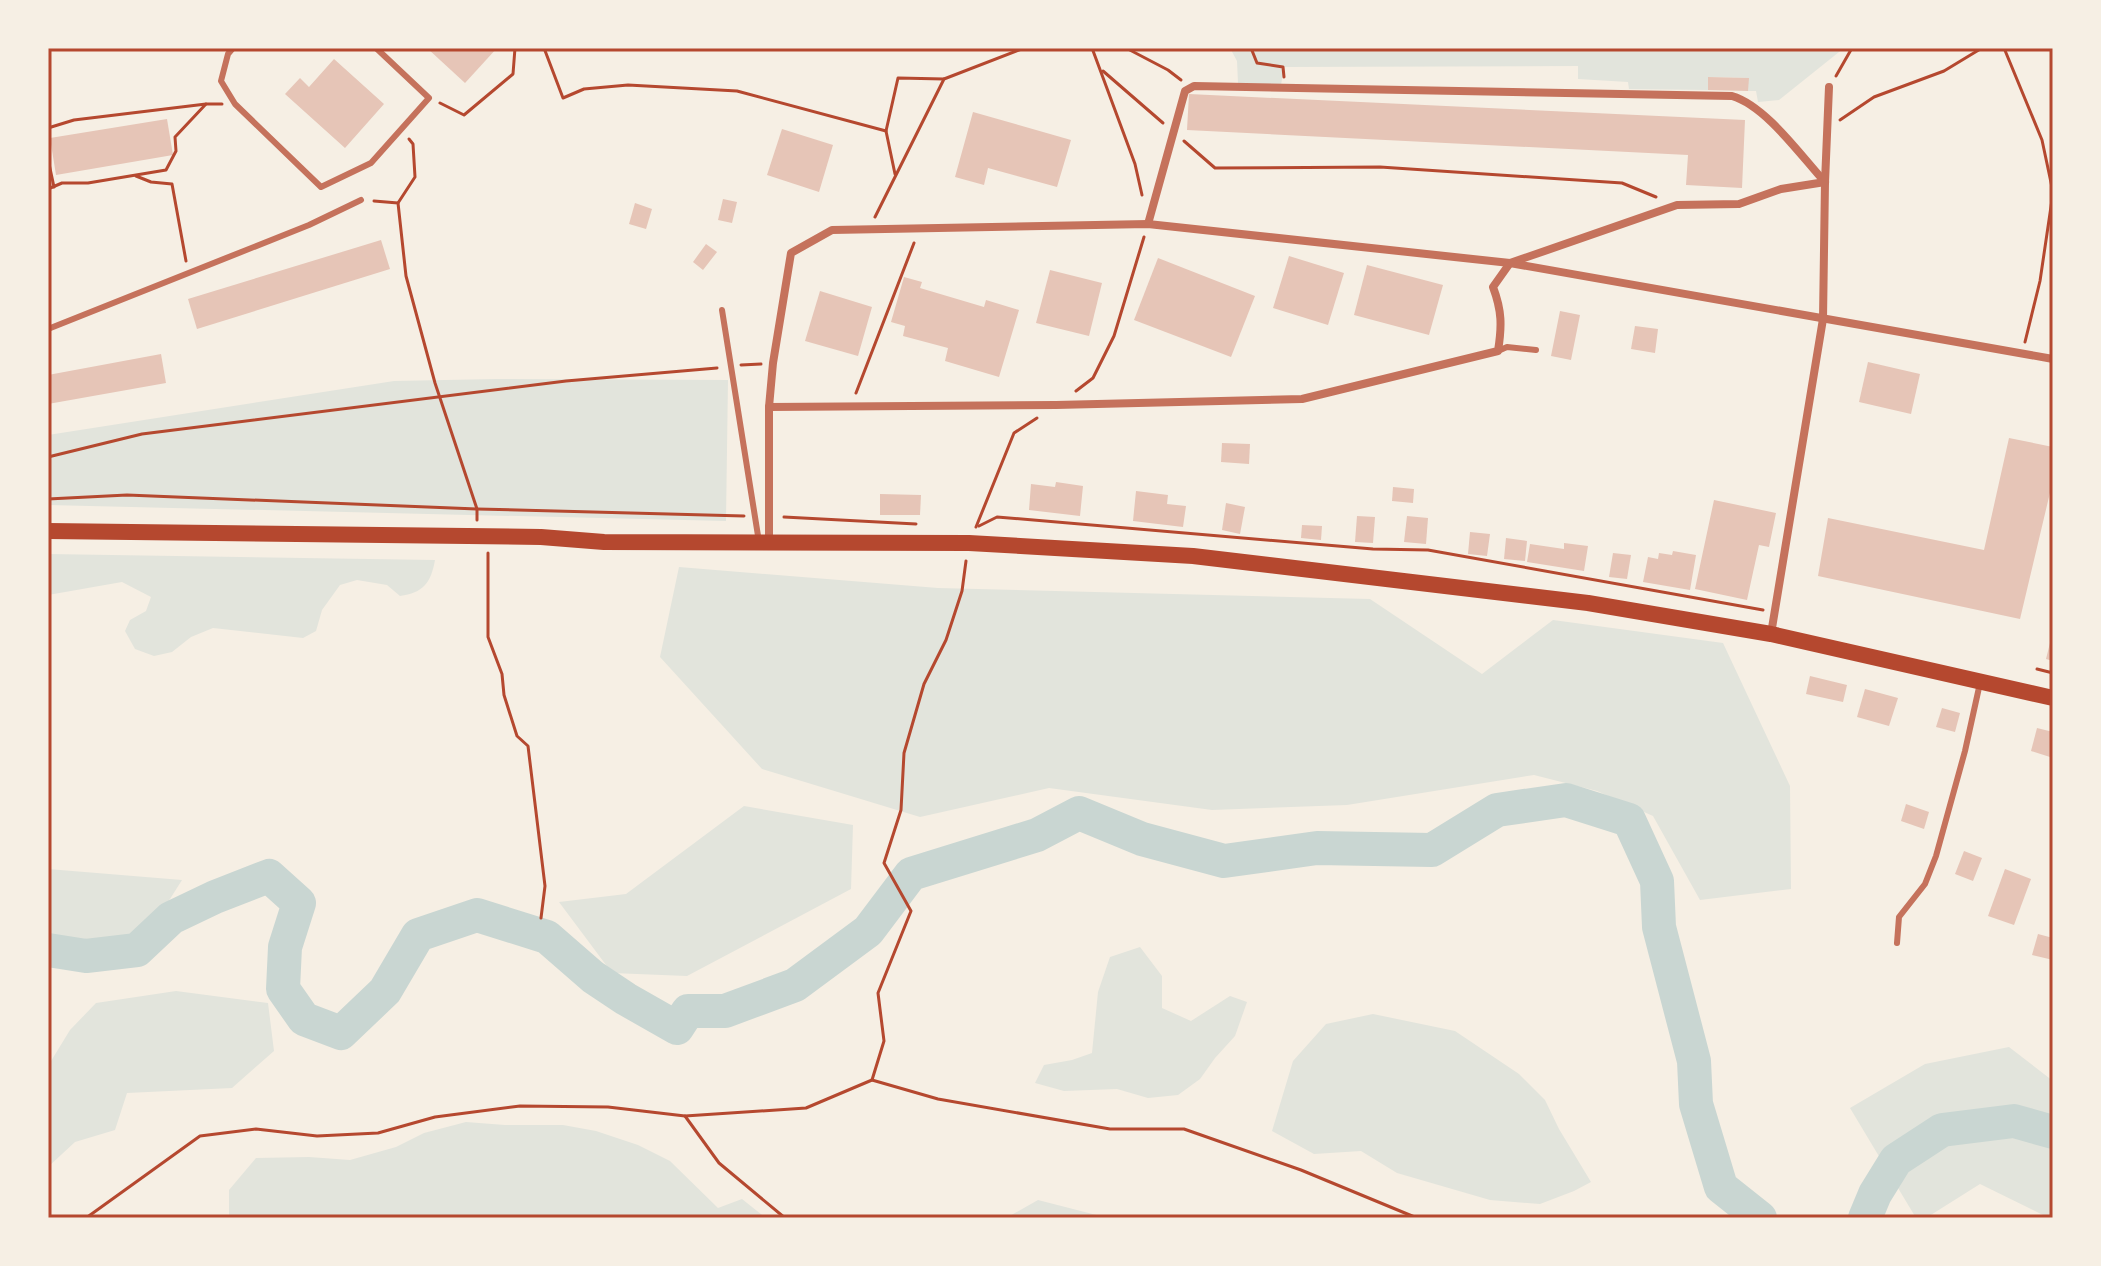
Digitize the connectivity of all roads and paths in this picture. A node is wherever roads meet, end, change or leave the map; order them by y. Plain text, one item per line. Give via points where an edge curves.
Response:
1 (233, 48) edge
2 (376, 48) edge
3 (515, 48) edge
4 (544, 48) edge
5 (1010, 48) edge
6 (1024, 48) edge
7 (1092, 48) edge
8 (1126, 48) edge
9 (1251, 48) edge
10 (1852, 48) edge
11 (1982, 48) edge
12 (2004, 48) edge
13 (1015, 52) junction
14 (1100, 68) junction
15 (1168, 70) dead end
16 (944, 79) junction
17 (1829, 87) joint
18 (1284, 88) junction
19 (429, 98) junction
20 (48, 128) edge
21 (1827, 129) junction
22 (886, 131) junction
23 (1174, 132) junction
24 (413, 144) dead end
25 (48, 159) edge
26 (134, 175) junction
27 (895, 177) junction
28 (1825, 182) junction
29 (54, 187) junction
30 (48, 189) edge
31 (2053, 193) edge
32 (1141, 194) dead end
33 (361, 200) joint
34 (398, 203) junction
35 (1677, 205) junction
36 (1148, 224) junction
37 (920, 228) junction
38 (869, 229) junction
39 (1510, 263) junction
40 (189, 273) junction
41 (722, 310) dead end
42 (1823, 319) junction
43 (48, 329) edge
44 (1536, 350) dead end
45 (1498, 351) junction
46 (2022, 353) junction
47 (2053, 359) edge
48 (773, 363) junction
49 (731, 366) junction
50 (440, 397) junction
51 (1056, 405) junction
52 (851, 406) junction
53 (769, 407) junction
54 (48, 457) edge
55 (48, 531) edge
56 (478, 537) junction
57 (764, 542) junction
58 (969, 543) junction
59 (1771, 634) junction
60 (2037, 669) dead end
61 (2053, 673) edge
62 (1981, 682) junction
63 (2053, 698) edge
64 (541, 918) dead end
65 (1897, 943) dead end
66 (872, 1080) junction
67 (685, 1116) junction
68 (86, 1218) edge
69 (785, 1218) edge
70 (1417, 1218) edge

1 - 19 lane via 221,81 235,104 321,187 371,163
2 - 19 lane
3 - 19 path via 513,74 464,115
4 - 22 path via 563,98 584,89 628,85 737,91
5 - 13 path
6 - 13 path
7 - 14 path
8 - 15 path
9 - 18 path via 1257,63 1283,67
10 - 17 path
11 - 21 path via 1944,71 1874,97
12 - 31 path via 2042,140
13 - 16 path
14 - 23 path
14 - 32 path
16 - 22 path via 898,78
16 - 27 path
17 - 21 street
18 - 23 street via 1189,88
18 - 28 street via 1732,96 1759,109
20 - 26 path via 74,120 206,104 175,137 176,151 166,170
21 - 28 street
22 - 27 path
23 - 35 path via 1215,168 1380,167 1622,183
23 - 36 street
24 - 34 path via 415,177
25 - 29 path
26 - 29 path
26 - 40 path via 172,184
27 - 38 path
28 - 35 street via 1781,189 1739,204
28 - 42 street
29 - 30 path
31 - 46 path
33 - 34 path
33 - 40 lane
34 - 50 path via 406,276
35 - 39 street
36 - 37 street
36 - 39 street
36 - 51 path via 1114,336 1093,378
37 - 38 street
37 - 52 path
38 - 48 street via 832,230 791,253
39 - 42 street
39 - 45 street via 1493,287 1501,309
40 - 43 lane
41 - 49 lane
42 - 46 street
42 - 59 street
44 - 45 lane
45 - 51 street via 1302,399
46 - 47 street
48 - 49 path
48 - 53 street
49 - 50 path
49 - 57 lane
50 - 54 path via 142,434
50 - 56 path via 477,509
51 - 52 street
51 - 58 path via 1014,433
52 - 53 street
53 - 57 street
55 - 56 main road
56 - 57 main road
56 - 64 path via 479,545 488,545 488,637 517,736 528,746 545,886
57 - 58 main road
58 - 59 main road via 1193,556 1588,603
58 - 66 path via 962,591 924,684 904,753 901,810 884,863 911,911 878,993 884,1041
59 - 62 main road
60 - 61 path
62 - 63 main road
62 - 65 lane via 1936,856 1925,884 1899,917
66 - 67 path via 806,1108
66 - 70 path via 938,1099 1110,1129 1184,1129
67 - 68 path via 608,1107 520,1106 435,1117 378,1133 317,1136 256,1129 200,1136
67 - 69 path via 719,1163

